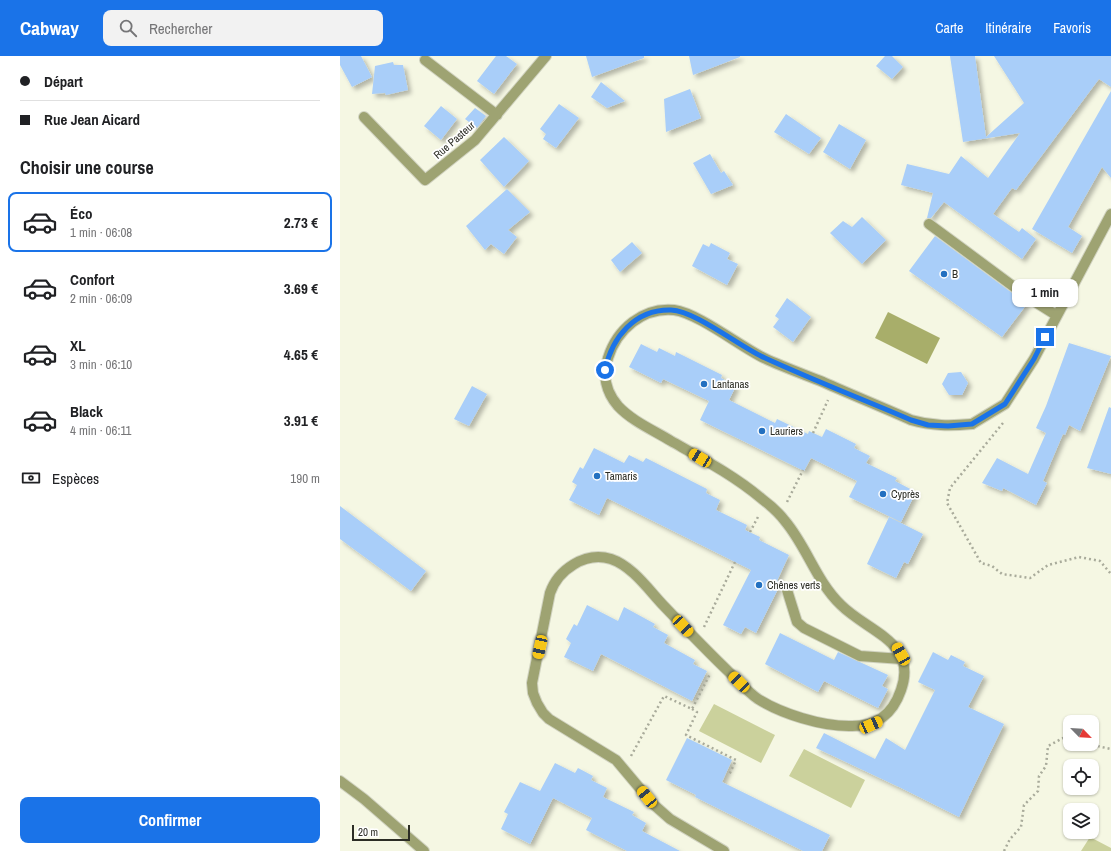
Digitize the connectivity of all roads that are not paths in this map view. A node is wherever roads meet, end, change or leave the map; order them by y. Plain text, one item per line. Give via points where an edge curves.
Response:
1 (546, 56) edge
2 (425, 60) dead end
3 (497, 115) junction
4 (364, 117) dead end
5 (1111, 214) edge
6 (929, 224) dead end
7 (1056, 315) junction
8 (787, 590) dead end
9 (902, 659) junction
10 (340, 781) edge
11 (424, 851) edge
12 (724, 851) edge

1 - 3 street, Rue Pasteur
2 - 3 street
3 - 4 street, Rue Pasteur via 476,140 425,180
5 - 7 street
6 - 7 street
7 - 9 street via 1034,359 1005,404 972,424 948,426 928,425 911,420 764,358 681,311 662,310 644,316 628,325 612,348 605,370 606,382 615,403 633,419 723,473 765,502 780,516 798,541 829,593 844,609 891,642
8 - 9 street via 797,622 804,628 860,656
9 - 12 street via 904,682 895,704 881,721 858,727 823,724 775,708 748,691 636,576 622,565 611,559 596,558 575,564 560,574 553,583 550,593 532,683 533,692 543,713 605,752 624,769 653,804 670,818
10 - 11 street

